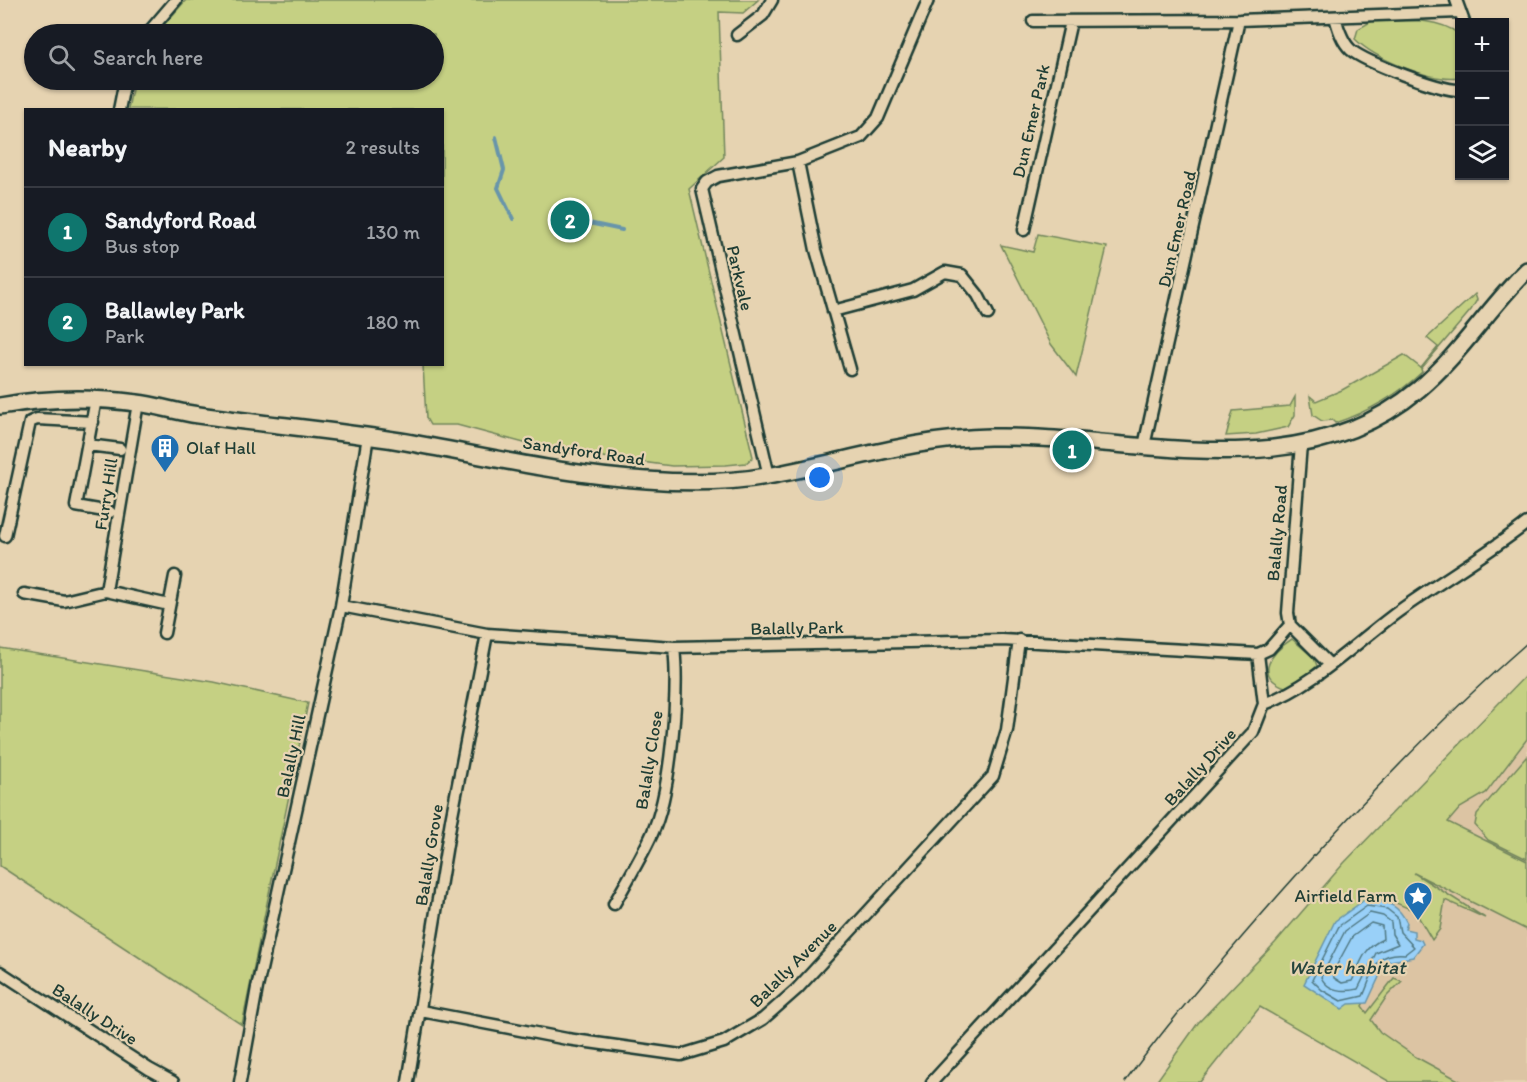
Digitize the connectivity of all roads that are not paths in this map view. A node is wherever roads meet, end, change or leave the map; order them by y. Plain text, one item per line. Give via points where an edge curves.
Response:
1 (176, 0) edge
2 (772, 0) edge
3 (928, 0) edge
4 (1456, 0) edge
5 (1335, 17) junction
6 (1462, 17) edge
7 (1239, 20) junction
8 (1033, 21) dead end
9 (1071, 21) junction
10 (156, 24) edge
11 (737, 35) dead end
12 (1455, 89) edge
13 (123, 90) edge
14 (119, 108) edge
15 (798, 162) junction
16 (1023, 230) dead end
17 (1527, 270) edge
18 (833, 311) junction
19 (988, 314) dead end
20 (850, 369) dead end
21 (96, 399) junction
22 (138, 403) junction
23 (0, 406) edge
24 (93, 422) junction
25 (368, 436) junction
26 (1301, 444) junction
27 (88, 445) junction
28 (1144, 446) junction
29 (120, 449) dead end
30 (769, 476) junction
31 (110, 512) dead end
32 (1527, 523) edge
33 (4, 536) dead end
34 (175, 576) dead end
35 (106, 591) junction
36 (24, 594) dead end
37 (169, 605) junction
38 (340, 606) junction
39 (1290, 625) junction
40 (164, 633) dead end
41 (487, 634) junction
42 (1019, 640) junction
43 (674, 647) junction
44 (1257, 654) junction
45 (1329, 664) junction
46 (1264, 704) junction
47 (614, 904) dead end
48 (0, 972) edge
49 (421, 1011) junction
50 (173, 1082) edge
51 (240, 1082) edge
52 (408, 1082) edge
53 (932, 1082) edge

1 - 10 street
2 - 11 street via 763,15
3 - 15 street, Parkvale via 878,118 861,137
4 - 6 street
5 - 6 street
5 - 7 street
5 - 12 street via 1351,51 1430,86
7 - 9 street
7 - 28 street, Dun Emer Road
8 - 9 street
9 - 16 street, Dun Emer Park
13 - 14 street
15 - 18 street
15 - 30 street, Parkvale via 718,176 702,189
17 - 26 main road, Sandyford Road via 1418,391 1341,434
18 - 19 street via 913,290 945,272 962,275
18 - 20 street
21 - 22 main road, Sandyford Road
21 - 23 main road, Sandyford Road
21 - 24 street
22 - 25 main road, Sandyford Road
22 - 35 street, Furry Hill
24 - 27 street
24 - 33 street via 30,422
25 - 30 main road, Sandyford Road via 643,480 722,481
25 - 38 street, Balally Hill
26 - 28 main road, Sandyford Road via 1241,452
26 - 39 street, Balally Road via 1290,566
27 - 29 street
27 - 31 street via 75,506
28 - 30 main road, Sandyford Road via 972,438 917,445
32 - 45 street
34 - 37 street
35 - 36 street via 64,602
35 - 37 street
37 - 40 street
38 - 41 street, Balally Park
38 - 51 street, Balally Hill
39 - 44 street via 1269,649
39 - 45 street
41 - 43 street, Balally Park
41 - 49 street, Balally Grove via 451,820
42 - 43 street, Balally Park
42 - 44 street, Balally Park
42 - 49 street, Balally Avenue via 1007,730 993,776 797,989 763,1019 724,1042 681,1054 567,1039
43 - 47 street, Balally Close via 677,680 663,800 652,833
44 - 46 street
45 - 46 street via 1291,693
46 - 53 street, Balally Drive via 1253,732
48 - 50 street, Balally Drive
49 - 52 street, Balally Grove

